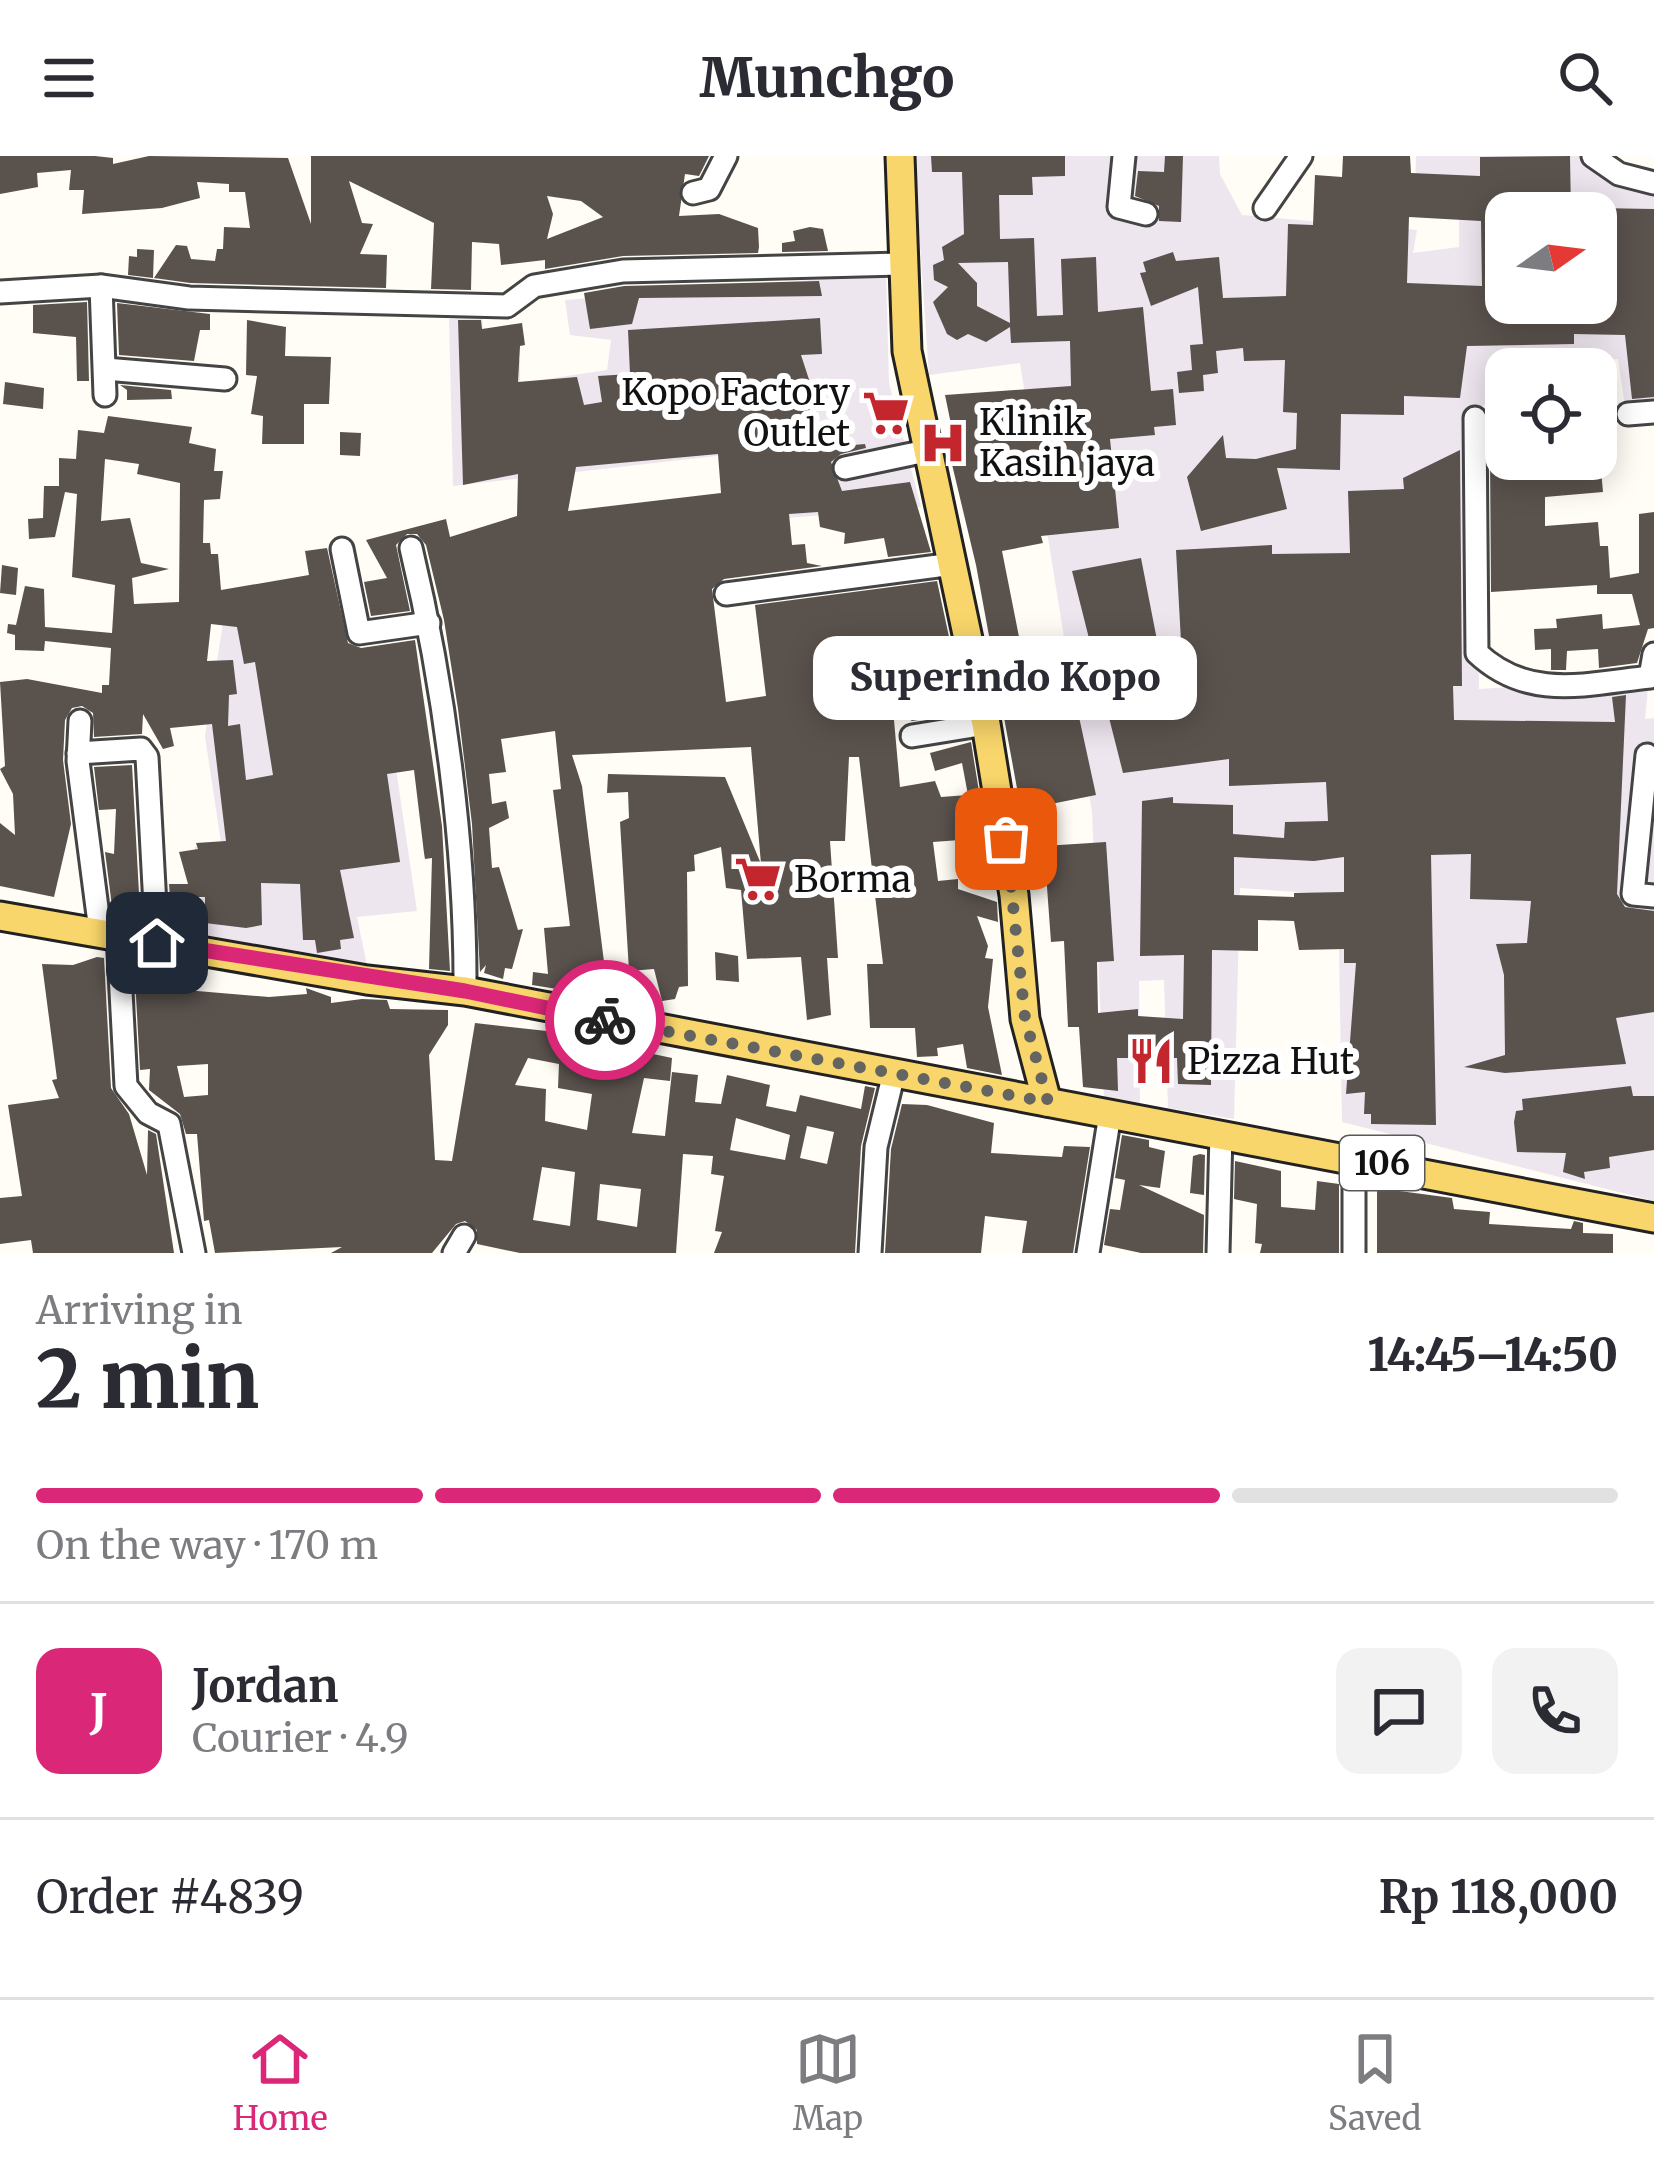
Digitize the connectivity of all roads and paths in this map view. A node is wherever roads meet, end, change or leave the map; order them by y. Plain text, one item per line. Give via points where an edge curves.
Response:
1 (726, 156) edge
2 (900, 156) edge
3 (1124, 156) edge
4 (1301, 156) edge
5 (1593, 156) edge
6 (1654, 183) edge
7 (693, 193) dead end
8 (1265, 208) dead end
9 (1146, 214) dead end
10 (901, 264) junction
11 (101, 286) junction
12 (0, 292) edge
13 (105, 369) junction
14 (225, 379) dead end
15 (105, 395) dead end
16 (1654, 412) edge
17 (1628, 414) dead end
18 (1475, 418) dead end
19 (926, 451) junction
20 (844, 468) dead end
21 (411, 548) dead end
22 (342, 549) dead end
23 (953, 563) junction
24 (726, 594) dead end
25 (429, 623) junction
26 (1654, 654) edge
27 (80, 721) dead end
28 (986, 724) junction
29 (911, 736) dead end
30 (78, 753) junction
31 (1648, 755) dead end
32 (1654, 896) edge
33 (0, 916) edge
34 (109, 933) junction
35 (157, 943) junction
36 (465, 991) junction
37 (1025, 1018) junction
38 (893, 1077) junction
39 (1010, 1096) junction
40 (1048, 1102) junction
41 (1110, 1114) junction
42 (1221, 1133) junction
43 (1354, 1157) junction
44 (1654, 1221) edge
45 (194, 1253) edge
46 (870, 1253) edge
47 (1088, 1253) edge
48 (1218, 1253) edge
49 (1354, 1253) edge

1 - 7 street via 709,189
2 - 10 main road
3 - 9 street via 1119,207
4 - 8 street
5 - 6 street
10 - 11 street via 623,271 534,286 507,306 189,298
10 - 19 main road
11 - 12 street
11 - 13 street
13 - 14 street
13 - 15 street
16 - 17 street
18 - 26 street via 1477,652 1515,681 1543,687 1650,676
19 - 20 street
19 - 23 main road
21 - 25 street
22 - 25 street via 361,634
23 - 24 street
23 - 28 main road
25 - 36 street
27 - 30 street
28 - 29 street
28 - 37 main road
30 - 34 street
30 - 35 street via 146,754
31 - 32 street via 1633,894
33 - 34 main road, 106
34 - 35 main road, 106
34 - 45 street via 126,1086 169,1124
35 - 36 main road, 106
36 - 38 main road, 106
37 - 39 main road
37 - 40 main road
38 - 39 main road, 106
38 - 46 street via 876,1148
39 - 40 main road, 106
40 - 41 main road, 106
41 - 42 main road, 106
41 - 47 street
42 - 43 main road, 106
42 - 48 street
43 - 44 main road, 106
43 - 49 street

